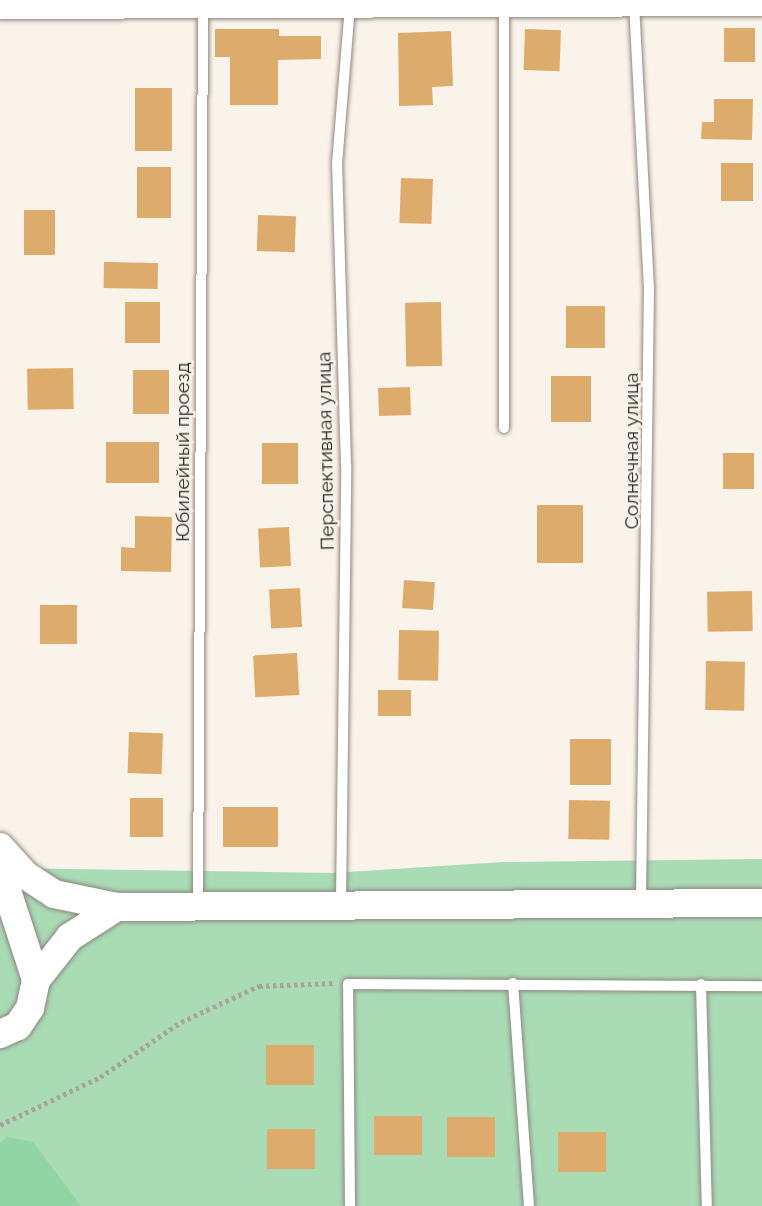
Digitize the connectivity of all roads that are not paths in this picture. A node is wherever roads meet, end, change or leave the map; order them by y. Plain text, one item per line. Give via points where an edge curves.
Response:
1 (203, 3) edge
2 (350, 3) edge
3 (504, 3) edge
4 (634, 3) edge
5 (762, 6) edge
6 (0, 9) edge
7 (504, 428) dead end
8 (0, 847) edge
9 (0, 869) edge
10 (641, 901) junction
11 (341, 902) junction
12 (762, 903) edge
13 (198, 904) junction
14 (117, 907) junction
15 (36, 979) junction
16 (513, 984) junction
17 (701, 984) junction
18 (762, 986) edge
19 (0, 1034) edge
20 (350, 1206) edge
21 (529, 1206) edge
22 (707, 1206) edge

1 - 2 street
1 - 6 street
1 - 13 lane, Юбилейный проезд
2 - 3 street
2 - 11 lane, Перспективная улица via 337,164 346,465
3 - 4 street
3 - 7 lane
4 - 5 street
4 - 10 lane, Солнечная улица via 649,301
8 - 14 main road via 25,875 54,894
9 - 15 main road
10 - 11 main road
10 - 12 main road
11 - 13 main road
13 - 14 main road
14 - 15 main road via 70,937
15 - 19 main road via 30,1008 18,1026
16 - 17 lane
16 - 20 lane via 348,984
16 - 21 lane
17 - 18 lane
17 - 22 lane

